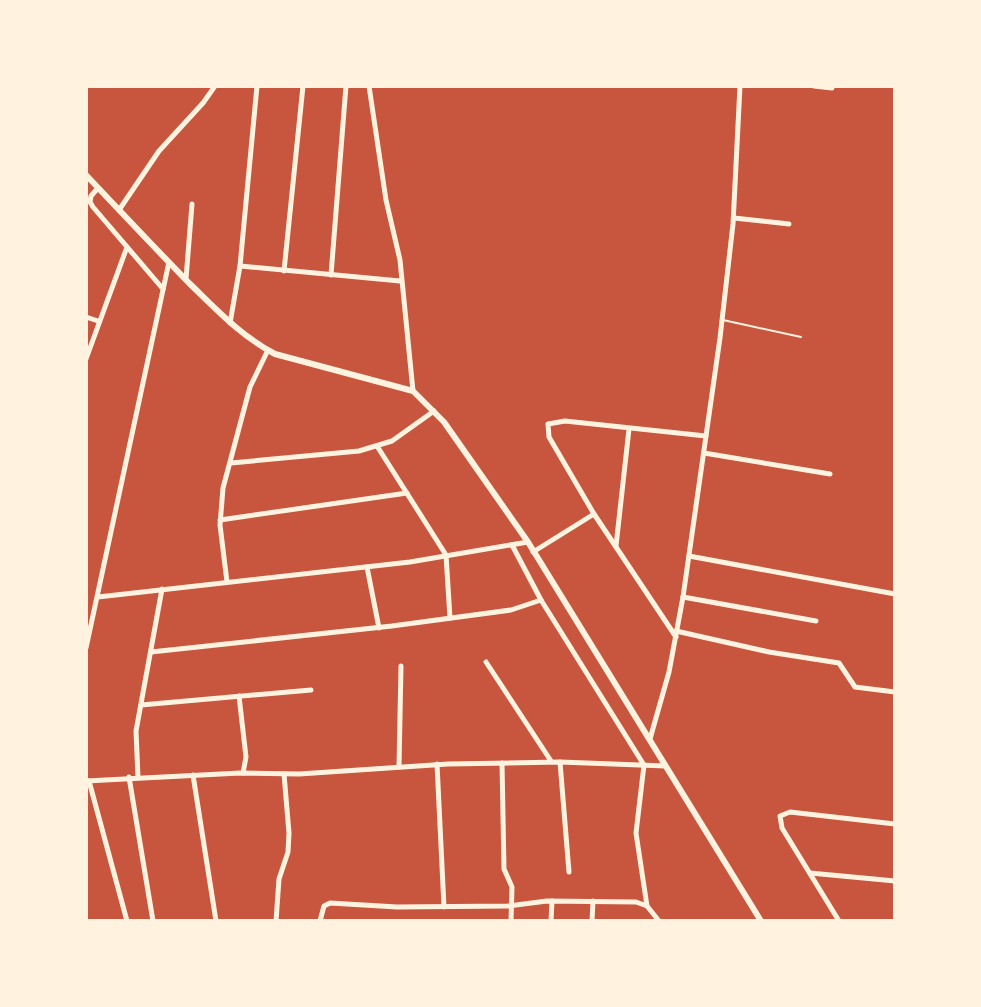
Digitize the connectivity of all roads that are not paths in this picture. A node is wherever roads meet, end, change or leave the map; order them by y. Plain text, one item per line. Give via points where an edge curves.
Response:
1 (215, 86) edge
2 (257, 86) edge
3 (303, 86) edge
4 (346, 86) edge
5 (369, 86) edge
6 (740, 86) edge
7 (814, 86) edge
8 (832, 88) dead end
9 (86, 175) edge
10 (98, 188) junction
11 (192, 204) dead end
12 (119, 210) junction
13 (734, 218) junction
14 (789, 224) dead end
15 (127, 247) junction
16 (169, 262) junction
17 (240, 266) junction
18 (284, 271) junction
19 (331, 275) junction
20 (186, 279) junction
21 (400, 281) junction
22 (163, 290) junction
23 (86, 317) edge
24 (722, 320) junction
25 (98, 321) junction
26 (230, 323) junction
27 (801, 337) dead end
28 (268, 350) junction
29 (86, 359) edge
30 (413, 391) junction
31 (434, 411) junction
32 (629, 429) junction
33 (706, 436) junction
34 (377, 446) junction
35 (704, 453) junction
36 (231, 463) junction
37 (830, 474) dead end
38 (407, 493) junction
39 (594, 514) junction
40 (220, 520) junction
41 (528, 542) junction
42 (512, 545) junction
43 (616, 547) junction
44 (533, 552) junction
45 (446, 555) junction
46 (689, 556) junction
47 (367, 567) junction
48 (227, 582) junction
49 (162, 589) junction
50 (895, 594) edge
51 (98, 597) junction
52 (683, 597) junction
53 (541, 600) junction
54 (450, 618) junction
55 (816, 621) dead end
56 (379, 628) junction
57 (676, 634) junction
58 (86, 648) edge
59 (151, 652) junction
60 (486, 662) dead end
61 (401, 666) dead end
62 (311, 690) dead end
63 (895, 692) edge
64 (239, 696) junction
65 (141, 705) junction
66 (650, 739) junction
67 (552, 762) junction
68 (560, 762) junction
69 (502, 763) junction
70 (437, 764) junction
71 (644, 765) junction
72 (666, 766) junction
73 (399, 767) junction
74 (243, 773) junction
75 (284, 774) junction
76 (193, 775) junction
77 (129, 777) junction
78 (138, 777) junction
79 (87, 781) edge
80 (895, 824) edge
81 (569, 872) dead end
82 (809, 873) junction
83 (895, 881) edge
84 (552, 901) junction
85 (593, 901) junction
86 (511, 905) junction
87 (647, 906) junction
88 (444, 907) junction
89 (127, 921) edge
90 (153, 921) edge
91 (216, 921) edge
92 (276, 921) edge
93 (320, 921) edge
94 (511, 921) edge
95 (551, 921) edge
96 (592, 921) edge
97 (659, 921) edge
98 (761, 921) edge
99 (839, 921) edge

1 - 12 street via 159,151
2 - 17 street
3 - 18 street
4 - 19 street
5 - 21 street
6 - 13 street
7 - 8 street
9 - 10 street
10 - 12 street
10 - 15 street via 90,202
11 - 20 street
12 - 16 street
13 - 14 street
13 - 24 street
15 - 22 street
15 - 25 street
16 - 20 street
16 - 22 street
17 - 18 street
17 - 26 street
18 - 19 street
19 - 21 street
20 - 26 street
21 - 30 street
22 - 51 street
23 - 25 street
24 - 27 lane
24 - 33 street
25 - 29 street
26 - 28 street
28 - 30 street
28 - 36 street via 250,387
30 - 31 street
31 - 34 street
31 - 41 street
32 - 33 street
32 - 39 street via 565,421 548,424 549,437
32 - 43 street
33 - 35 street
34 - 36 street
34 - 38 street
35 - 37 street
35 - 46 street
36 - 40 street
38 - 40 street
38 - 45 street
39 - 43 street
39 - 44 street
40 - 48 street
41 - 42 street
41 - 44 street
42 - 45 street
42 - 53 street
43 - 57 street
44 - 66 street
45 - 47 street
45 - 54 street
46 - 50 street
46 - 52 street
47 - 48 street
47 - 56 street
48 - 49 street
49 - 51 street
49 - 59 street
51 - 58 street
52 - 55 street
52 - 57 street
53 - 54 street
53 - 71 street
54 - 56 street
56 - 59 street
57 - 63 street via 832,661 843,667 855,687
57 - 66 street
59 - 65 street
60 - 67 street
61 - 73 street
62 - 64 street
64 - 65 street
64 - 74 street
65 - 78 street via 135,745
66 - 72 street
67 - 68 street
67 - 69 street
68 - 71 street
68 - 81 street
69 - 70 street
69 - 86 street via 504,869 512,887
70 - 73 street
70 - 88 street
71 - 72 street
71 - 87 street via 636,833
72 - 98 street
73 - 75 street
74 - 75 street
74 - 76 street
75 - 92 street via 288,852 279,879
76 - 78 street
76 - 91 street
77 - 78 street
77 - 79 street
77 - 90 street
79 - 89 street
80 - 82 street via 782,813 782,828
82 - 83 street
82 - 99 street
84 - 85 street
84 - 86 street
84 - 95 street
85 - 87 street
85 - 96 street
86 - 88 street
86 - 94 street
87 - 97 street
88 - 93 street via 330,903

